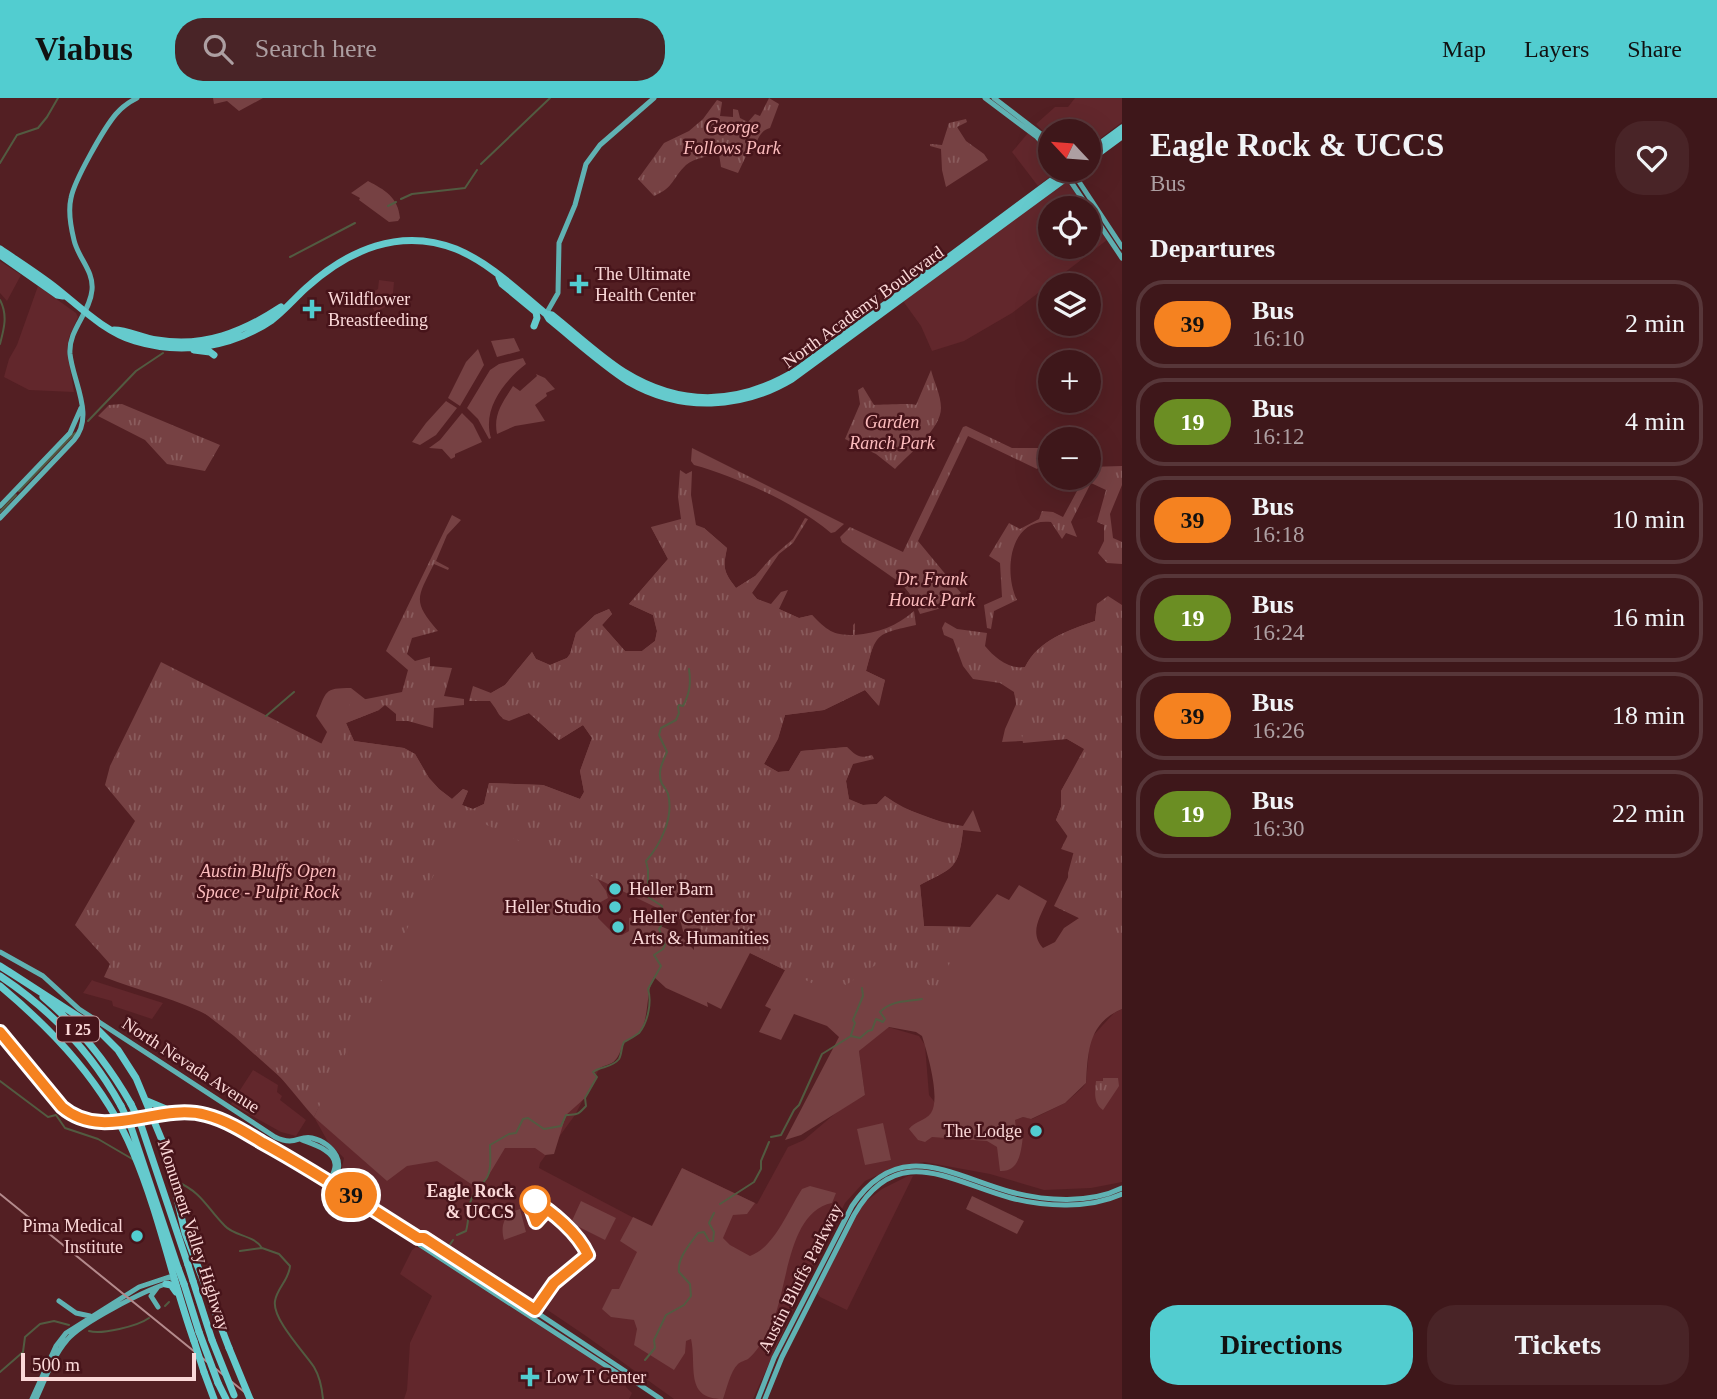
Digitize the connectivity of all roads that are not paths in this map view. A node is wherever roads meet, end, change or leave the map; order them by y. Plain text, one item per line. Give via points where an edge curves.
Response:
1 (137, 98) edge
2 (654, 98) edge
3 (985, 98) edge
4 (994, 98) edge
5 (1122, 128) edge
6 (1038, 132) edge
7 (1122, 135) edge
8 (1038, 138) edge
9 (1101, 143) edge
10 (1101, 151) edge
11 (1053, 182) edge
12 (1055, 182) edge
13 (1076, 182) edge
14 (1077, 182) edge
15 (1122, 247) edge
16 (0, 249) edge
17 (0, 255) edge
18 (1122, 258) edge
19 (499, 276) junction
20 (64, 296) junction
21 (85, 311) junction
22 (546, 314) junction
23 (534, 326) dead end
24 (113, 330) junction
25 (220, 341) junction
26 (576, 341) junction
27 (176, 348) junction
28 (599, 352) junction
29 (214, 355) dead end
30 (629, 382) junction
31 (667, 392) junction
32 (81, 408) junction
33 (0, 506) edge
34 (0, 518) edge
35 (0, 952) edge
36 (0, 966) edge
37 (8, 971) junction
38 (0, 976) edge
39 (0, 986) edge
40 (147, 1100) junction
41 (169, 1111) junction
42 (152, 1113) junction
43 (116, 1119) junction
44 (158, 1128) junction
45 (133, 1143) junction
46 (330, 1182) junction
47 (1122, 1188) edge
48 (151, 1194) junction
49 (1122, 1194) edge
50 (823, 1262) junction
51 (198, 1270) junction
52 (168, 1282) junction
53 (813, 1296) junction
54 (60, 1300) dead end
55 (158, 1307) dead end
56 (93, 1315) junction
57 (796, 1315) junction
58 (232, 1398) edge
59 (34, 1399) edge
60 (214, 1399) edge
61 (250, 1399) edge
62 (661, 1399) edge
63 (758, 1399) edge
64 (765, 1399) edge

1 - 21 main road via 110,122 71,195 73,237 92,285
2 - 22 main road via 600,145 586,164 561,237 558,293
3 - 8 main road
4 - 6 main road
5 - 9 highway
7 - 10 highway
11 - 31 highway, North Academy Boulevard via 782,379 724,398
12 - 30 highway, North Academy Boulevard via 819,361 774,389 741,400 702,404 665,397
13 - 18 main road
14 - 15 main road
16 - 20 highway, North Academy Boulevard
17 - 20 highway, North Academy Boulevard
19 - 22 highway, North Academy Boulevard
19 - 23 highway via 502,285 536,312
19 - 25 highway, North Academy Boulevard via 454,248 429,242 380,244 347,256 293,299
20 - 21 highway, North Academy Boulevard
21 - 24 highway, North Academy Boulevard
21 - 32 main road via 70,348
22 - 26 highway, North Academy Boulevard
22 - 28 highway, North Academy Boulevard
24 - 25 highway, North Academy Boulevard via 166,342
24 - 27 highway, North Academy Boulevard via 136,341
25 - 27 highway, North Academy Boulevard
26 - 28 main road
26 - 30 highway, North Academy Boulevard
27 - 29 highway
28 - 31 highway, North Academy Boulevard via 639,381
30 - 31 highway
32 - 33 main road via 70,433
32 - 34 main road via 84,421 77,437
35 - 46 main road, North Nevada Avenue via 43,976 79,1009 275,1137 284,1142 314,1138 337,1156 340,1168
36 - 37 highway, Monument Valley Highway / I 25
37 - 40 highway via 109,1040
37 - 58 highway, Monument Valley Highway / I 25, bridge via 83,1034 131,1104
38 - 45 highway, Monument Valley Highway / I 25, bridge via 69,1033 98,1068 131,1127
39 - 43 highway via 88,1073
40 - 41 highway
40 - 42 highway
41 - 42 main road, North Nevada Avenue
41 - 44 highway
41 - 46 main road, North Nevada Avenue via 206,1115 229,1124
42 - 43 main road, North Nevada Avenue
42 - 44 highway
43 - 45 highway
44 - 51 highway
45 - 48 highway
46 - 62 main road, North Nevada Avenue via 418,1238 419,1245
47 - 50 main road, Austin Bluffs Parkway via 1098,1196 1043,1198 1005,1191 940,1168 906,1168 882,1177 864,1191
48 - 52 highway
48 - 58 highway, Monument Valley Highway / I 25, bridge via 218,1383
49 - 53 main road, Austin Bluffs Parkway via 1088,1203 1043,1203 1004,1196 939,1173 903,1174 880,1185 862,1202
50 - 53 main road
50 - 57 main road, Austin Bluffs Parkway
51 - 52 main road
51 - 61 highway, bridge
52 - 55 main road via 150,1296
52 - 56 main road via 169,1277 144,1285
52 - 59 main road via 70,1336
52 - 60 highway, bridge
53 - 57 main road
53 - 64 main road, Austin Bluffs Parkway
54 - 56 main road via 76,1313
56 - 59 main road via 58,1342
57 - 63 main road, Austin Bluffs Parkway

